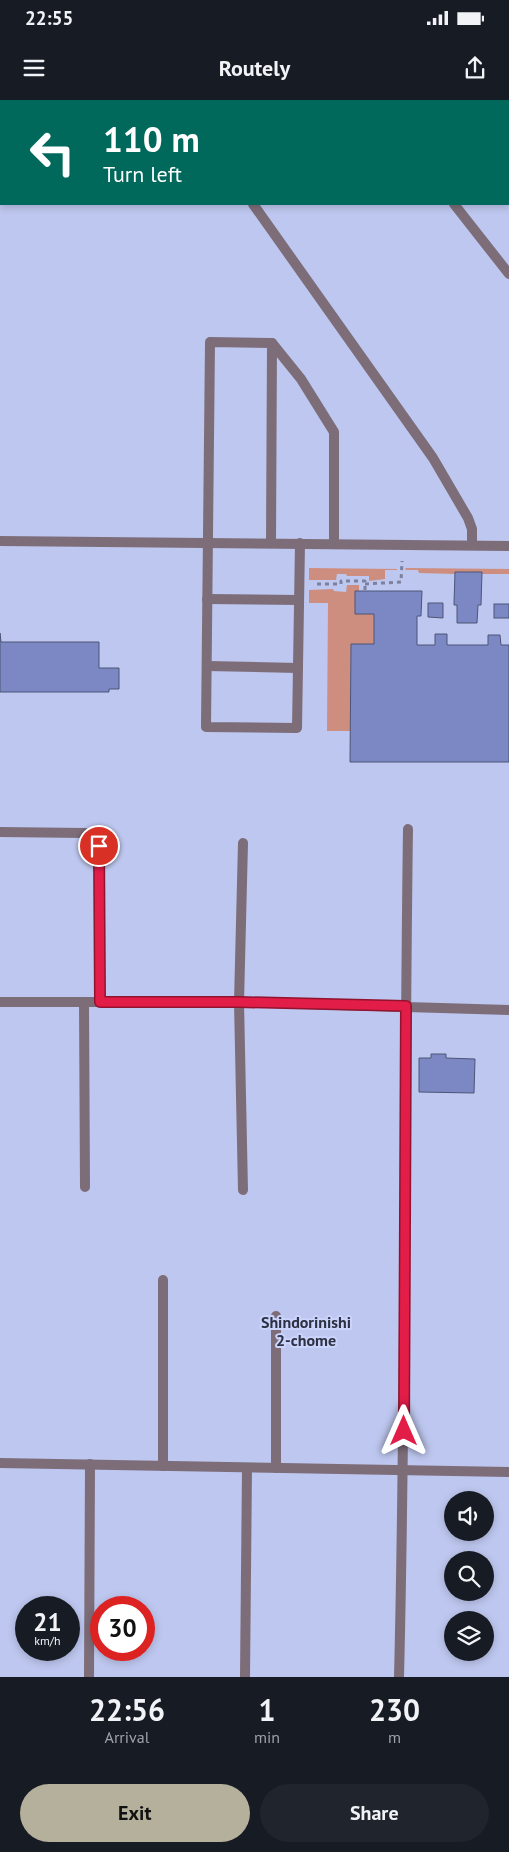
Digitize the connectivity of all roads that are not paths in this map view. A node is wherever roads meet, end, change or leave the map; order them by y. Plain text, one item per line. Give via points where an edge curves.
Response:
1 (254, 205) edge
2 (455, 205) edge
3 (509, 274) edge
4 (272, 344) junction
5 (0, 541) edge
6 (208, 542) junction
7 (271, 543) junction
8 (300, 543) junction
9 (334, 544) junction
10 (472, 545) junction
11 (509, 546) edge
12 (207, 599) junction
13 (299, 600) junction
14 (207, 666) junction
15 (298, 668) junction
16 (408, 829) dead end
17 (0, 832) edge
18 (243, 843) dead end
19 (0, 1002) edge
20 (84, 1002) junction
21 (100, 1002) junction
22 (239, 1002) junction
23 (406, 1006) junction
24 (509, 1010) edge
25 (85, 1187) dead end
26 (243, 1190) dead end
27 (163, 1280) dead end
28 (276, 1316) dead end
29 (0, 1463) edge
30 (90, 1464) junction
31 (163, 1466) junction
32 (247, 1468) junction
33 (276, 1468) junction
34 (404, 1470) junction
35 (509, 1472) edge
36 (89, 1677) edge
37 (245, 1677) edge
38 (399, 1677) edge

1 - 10 street via 433,458 468,518
2 - 3 street
4 - 6 street via 210,342
4 - 7 street
4 - 9 street via 301,379 334,432
5 - 6 street
6 - 7 street
6 - 12 street
7 - 8 street
8 - 9 street
8 - 13 street
9 - 10 street
10 - 11 street
12 - 13 street
12 - 14 street
13 - 15 street
14 - 15 street
14 - 15 street via 206,727 297,728
16 - 23 street
17 - 21 street via 85,833 95,838 99,846
18 - 22 street
19 - 20 street
20 - 21 street
20 - 25 street
21 - 22 street
22 - 23 street
22 - 26 street
23 - 24 street
23 - 34 street
27 - 31 street
28 - 33 street
29 - 30 street
30 - 31 street
30 - 36 street
31 - 32 street
32 - 33 street
32 - 37 street
33 - 34 street
34 - 35 street
34 - 38 street

